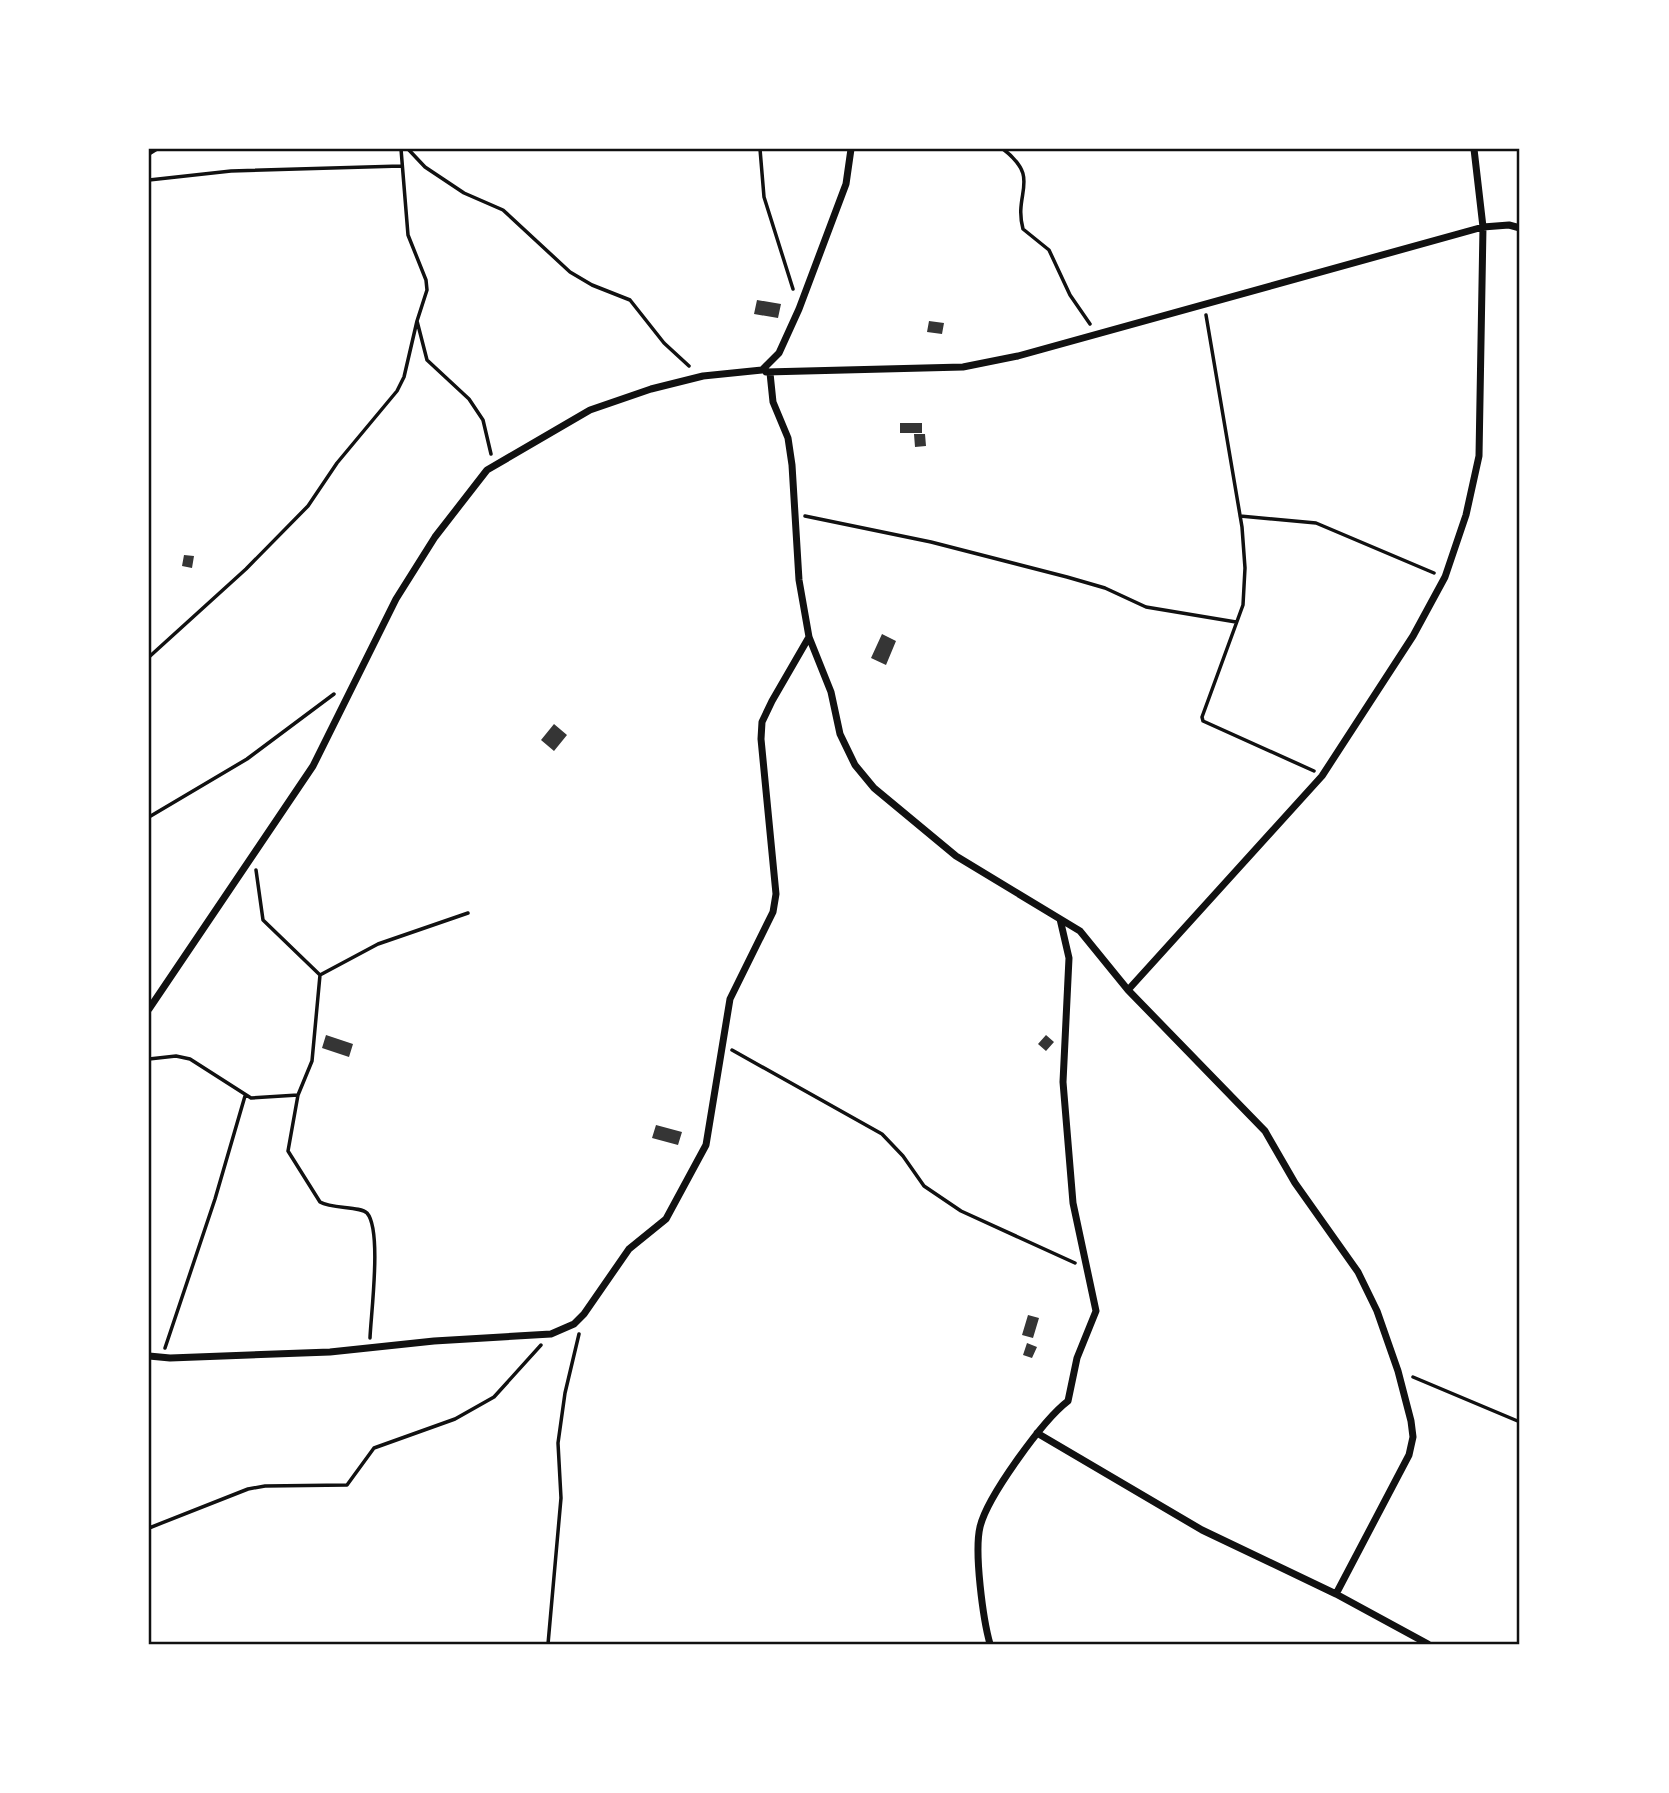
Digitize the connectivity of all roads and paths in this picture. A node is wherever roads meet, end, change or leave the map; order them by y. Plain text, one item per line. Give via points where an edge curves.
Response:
1 (158, 149) edge
2 (401, 149) edge
3 (408, 149) edge
4 (760, 149) edge
5 (851, 149) edge
6 (1003, 149) edge
7 (1474, 149) edge
8 (149, 154) edge
9 (401, 166) junction
10 (149, 180) edge
11 (1483, 227) junction
12 (1520, 228) edge
13 (1204, 302) junction
14 (799, 309) junction
15 (416, 321) junction
16 (1099, 334) junction
17 (766, 371) junction
18 (704, 376) junction
19 (487, 470) junction
20 (796, 514) junction
21 (1240, 516) junction
22 (1445, 578) junction
23 (1236, 622) junction
24 (809, 638) junction
25 (149, 657) edge
26 (354, 681) junction
27 (1322, 776) junction
28 (149, 817) edge
29 (254, 855) junction
30 (468, 913) dead end
31 (1060, 918) junction
32 (320, 975) junction
33 (1128, 990) junction
34 (149, 1009) edge
35 (721, 1044) junction
36 (149, 1059) edge
37 (298, 1095) junction
38 (245, 1096) junction
39 (1089, 1270) junction
40 (584, 1314) junction
41 (551, 1334) junction
42 (370, 1348) junction
43 (149, 1356) edge
44 (162, 1357) junction
45 (1398, 1371) junction
46 (1520, 1422) edge
47 (1037, 1433) junction
48 (149, 1528) edge
49 (1336, 1594) junction
50 (548, 1644) edge
51 (990, 1644) edge
52 (1428, 1644) edge

1 - 8 path
2 - 9 path
3 - 18 path via 425,167 464,193 503,210 570,272 629,300 664,343
4 - 14 path via 764,197
5 - 14 street via 846,184
6 - 16 path via 1022,167 1026,181 1023,229 1049,250 1080,313
7 - 11 street
9 - 10 path via 231,171
9 - 15 path via 408,235 426,279 427,290
11 - 12 street
11 - 13 street
11 - 22 street via 1479,456
13 - 16 street
13 - 21 path
14 - 17 street
15 - 19 path via 427,360 469,399 483,420 491,454
15 - 25 path via 397,391 337,463 309,506
16 - 17 street via 963,367
17 - 18 street
17 - 20 street via 788,438
18 - 19 street via 590,410
19 - 26 street via 435,537 396,599
20 - 23 path via 1067,577 1146,607
20 - 24 street via 799,580
21 - 22 path via 1316,523
21 - 23 path via 1245,568
22 - 27 street
23 - 27 path via 1201,713 1203,721
24 - 31 street via 831,692 840,734 855,765 874,788 956,856
24 - 35 street via 762,722 776,894 773,912 730,999
26 - 28 path via 247,759
26 - 29 street via 313,766
27 - 33 street
29 - 32 path via 263,920
29 - 34 street
30 - 32 path via 378,944
31 - 33 street via 1080,931
31 - 39 street via 1069,958 1063,1082 1073,1203
32 - 37 path via 312,1061
33 - 45 street via 1265,1131 1357,1272 1377,1311
35 - 39 path via 882,1134 924,1186 961,1211
35 - 40 street via 706,1145 666,1219 629,1249
36 - 38 path via 190,1059
37 - 38 path
37 - 42 path via 290,1156 320,1202 368,1214 374,1237
38 - 44 path
39 - 47 street via 1096,1311 1092,1326 1077,1358 1068,1401
40 - 41 street
40 - 50 path via 558,1443 561,1498
41 - 42 street
41 - 48 path via 494,1397 454,1419 374,1448 347,1485 248,1489
42 - 44 street
43 - 44 street
45 - 46 path
45 - 49 street via 1411,1421 1409,1455
47 - 49 street via 1202,1530
47 - 51 street via 989,1506 980,1528 984,1623
49 - 52 street

